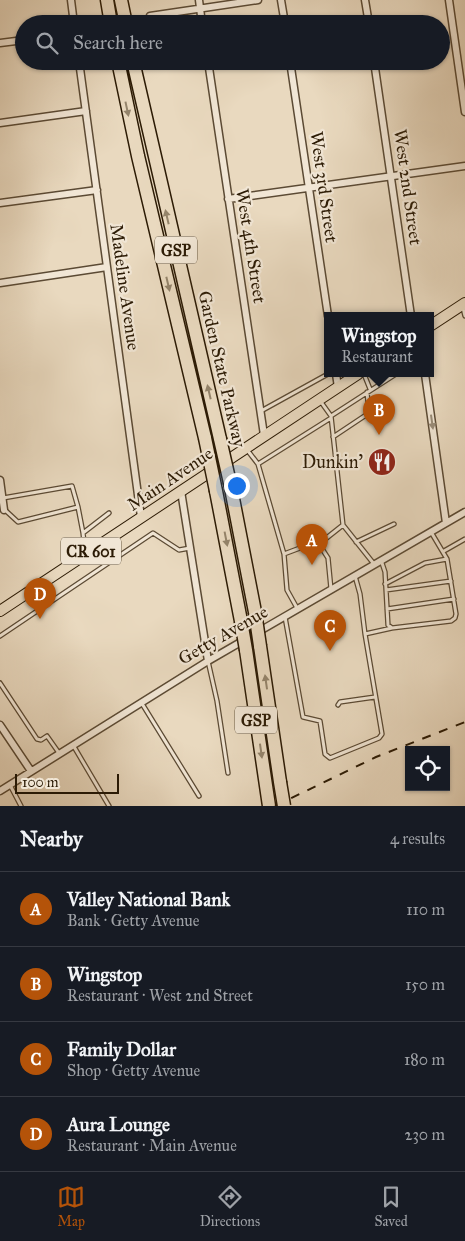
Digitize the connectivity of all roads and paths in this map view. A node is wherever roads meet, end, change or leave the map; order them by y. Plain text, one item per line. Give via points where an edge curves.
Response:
1 (71, 0) edge
2 (107, 0) edge
3 (121, 0) edge
4 (199, 0) edge
5 (258, 0) edge
6 (281, 0) edge
7 (365, 0) edge
8 (449, 0) edge
9 (200, 8) junction
10 (73, 15) edge
11 (110, 15) edge
12 (128, 15) edge
13 (156, 15) edge
14 (201, 15) edge
15 (284, 15) edge
16 (368, 15) edge
17 (15, 41) edge
18 (0, 43) edge
19 (80, 70) edge
20 (120, 70) edge
21 (134, 70) edge
22 (209, 70) edge
23 (291, 70) edge
24 (375, 70) edge
25 (86, 111) junction
26 (465, 112) edge
27 (0, 123) edge
28 (465, 166) edge
29 (392, 176) junction
30 (309, 188) junction
31 (97, 190) junction
32 (228, 199) junction
33 (0, 203) edge
34 (107, 267) junction
35 (0, 283) edge
36 (464, 304) edge
37 (327, 312) edge
38 (410, 312) edge
39 (465, 316) edge
40 (434, 323) edge
41 (324, 376) edge
42 (336, 377) edge
43 (353, 377) edge
44 (365, 377) edge
45 (391, 377) edge
46 (425, 377) edge
47 (338, 387) junction
48 (369, 391) junction
49 (320, 399) junction
50 (260, 411) junction
51 (331, 417) junction
52 (264, 435) junction
53 (333, 437) junction
54 (246, 448) junction
55 (258, 464) junction
56 (0, 480) edge
57 (181, 491) junction
58 (3, 498) junction
59 (78, 507) junction
60 (4, 510) joint
61 (465, 512) edge
62 (109, 513) dead end
63 (142, 517) junction
64 (446, 523) junction
65 (343, 524) junction
66 (394, 524) dead end
67 (83, 532) junction
68 (431, 532) junction
69 (465, 539) edge
70 (356, 542) junction
71 (319, 544) junction
72 (190, 548) junction
73 (444, 551) junction
74 (86, 554) junction
75 (284, 554) junction
76 (447, 559) junction
77 (381, 560) junction
78 (374, 565) junction
79 (355, 575) junction
80 (451, 581) junction
81 (385, 584) junction
82 (331, 589) junction
83 (386, 590) junction
84 (454, 599) junction
85 (297, 609) junction
86 (387, 609) junction
87 (0, 611) edge
88 (285, 616) junction
89 (392, 628) junction
90 (365, 634) junction
91 (0, 636) edge
92 (208, 661) junction
93 (0, 683) edge
94 (375, 697) junction
95 (141, 701) junction
96 (338, 705) dead end
97 (0, 725) edge
98 (72, 744) junction
99 (59, 753) junction
100 (31, 771) junction
101 (228, 773) dead end
102 (10, 784) junction
103 (0, 791) edge
104 (199, 796) dead end
105 (21, 806) edge
106 (109, 806) edge
107 (269, 806) edge
108 (284, 806) edge

1 - 10 street
2 - 11 highway
3 - 12 highway
4 - 9 street
5 - 9 street
6 - 15 street
7 - 16 street
8 - 26 street
9 - 13 street
9 - 14 street
17 - 18 street
19 - 25 street, Madeline Avenue
20 -> 107 highway, Garden State Parkway / GSP, bridge via 216,492 246,650
108 -> 21 highway, Garden State Parkway / GSP, bridge via 255,612 230,483
22 - 32 street, West 4th Street
23 - 30 street, West 3rd Street
24 - 29 street, West 2nd Street
25 - 27 street
25 - 31 street, Madeline Avenue
28 - 29 street
29 - 30 street
29 - 38 street, West 2nd Street
30 - 32 street
30 - 37 street, West 3rd Street
31 - 33 street
31 - 34 street, Madeline Avenue
32 - 50 street, West 4th Street
34 - 35 street
34 - 63 street, Madeline Avenue
36 - 39 lane
36 - 40 main road
41 - 50 lane
42 - 47 street
43 - 47 main road, Main Avenue / CR 601
44 - 48 lane
45 - 48 lane
46 -> 64 street
47 - 49 main road, Main Avenue / CR 601
48 - 51 lane
48 - 53 lane via 369,413
49 - 51 lane
49 - 52 main road, Main Avenue / CR 601
50 - 52 street, West 4th Street
51 - 53 lane
51 - 55 lane
52 - 54 main road, Main Avenue / CR 601
53 - 65 lane
54 - 55 lane
54 - 57 main road, Main Avenue / CR 601
55 - 75 lane
56 - 58 street
57 - 63 main road, Main Avenue / CR 601
57 - 72 street
58 - 59 lane via 72,486
58 - 60 street
59 - 60 lane via 18,522
59 - 67 lane
61 - 64 street, Getty Avenue
62 - 67 lane
63 - 74 main road, Main Avenue / CR 601
64 - 68 street, Getty Avenue
65 - 70 lane
65 - 71 lane
66 - 70 lane
67 - 74 lane
68 - 73 lane
68 - 77 street, Getty Avenue
69 - 73 lane
70 - 78 lane
71 - 75 lane
71 - 82 lane via 328,558
72 - 91 lane via 179,550 154,533
72 - 92 street
73 - 76 lane
74 - 87 main road, Main Avenue / CR 601
75 - 85 lane via 287,590
76 - 80 lane
76 - 81 lane via 425,563
77 - 78 street, Getty Avenue
77 - 81 lane
78 - 79 street, Getty Avenue
79 - 82 street, Getty Avenue
79 - 90 lane
80 - 83 lane
80 - 84 lane
81 - 83 lane
82 - 85 street, Getty Avenue
83 - 86 lane
84 - 86 lane
84 - 89 lane via 456,614 450,621
85 - 88 street, Getty Avenue
86 - 89 lane via 388,625
88 - 92 street, Getty Avenue
88 - 94 lane via 303,717 320,721 326,754 330,758 382,734
89 - 90 lane
90 - 94 lane
92 - 95 street, Getty Avenue
92 - 101 lane
93 - 99 lane via 37,739 48,736
94 - 96 lane via 340,702
95 - 98 street, Getty Avenue
95 - 104 lane
97 - 100 street
98 - 99 street, Getty Avenue
98 - 106 lane
99 - 100 street, Getty Avenue
100 - 102 street, Getty Avenue
102 - 103 street, Getty Avenue
102 - 105 lane

